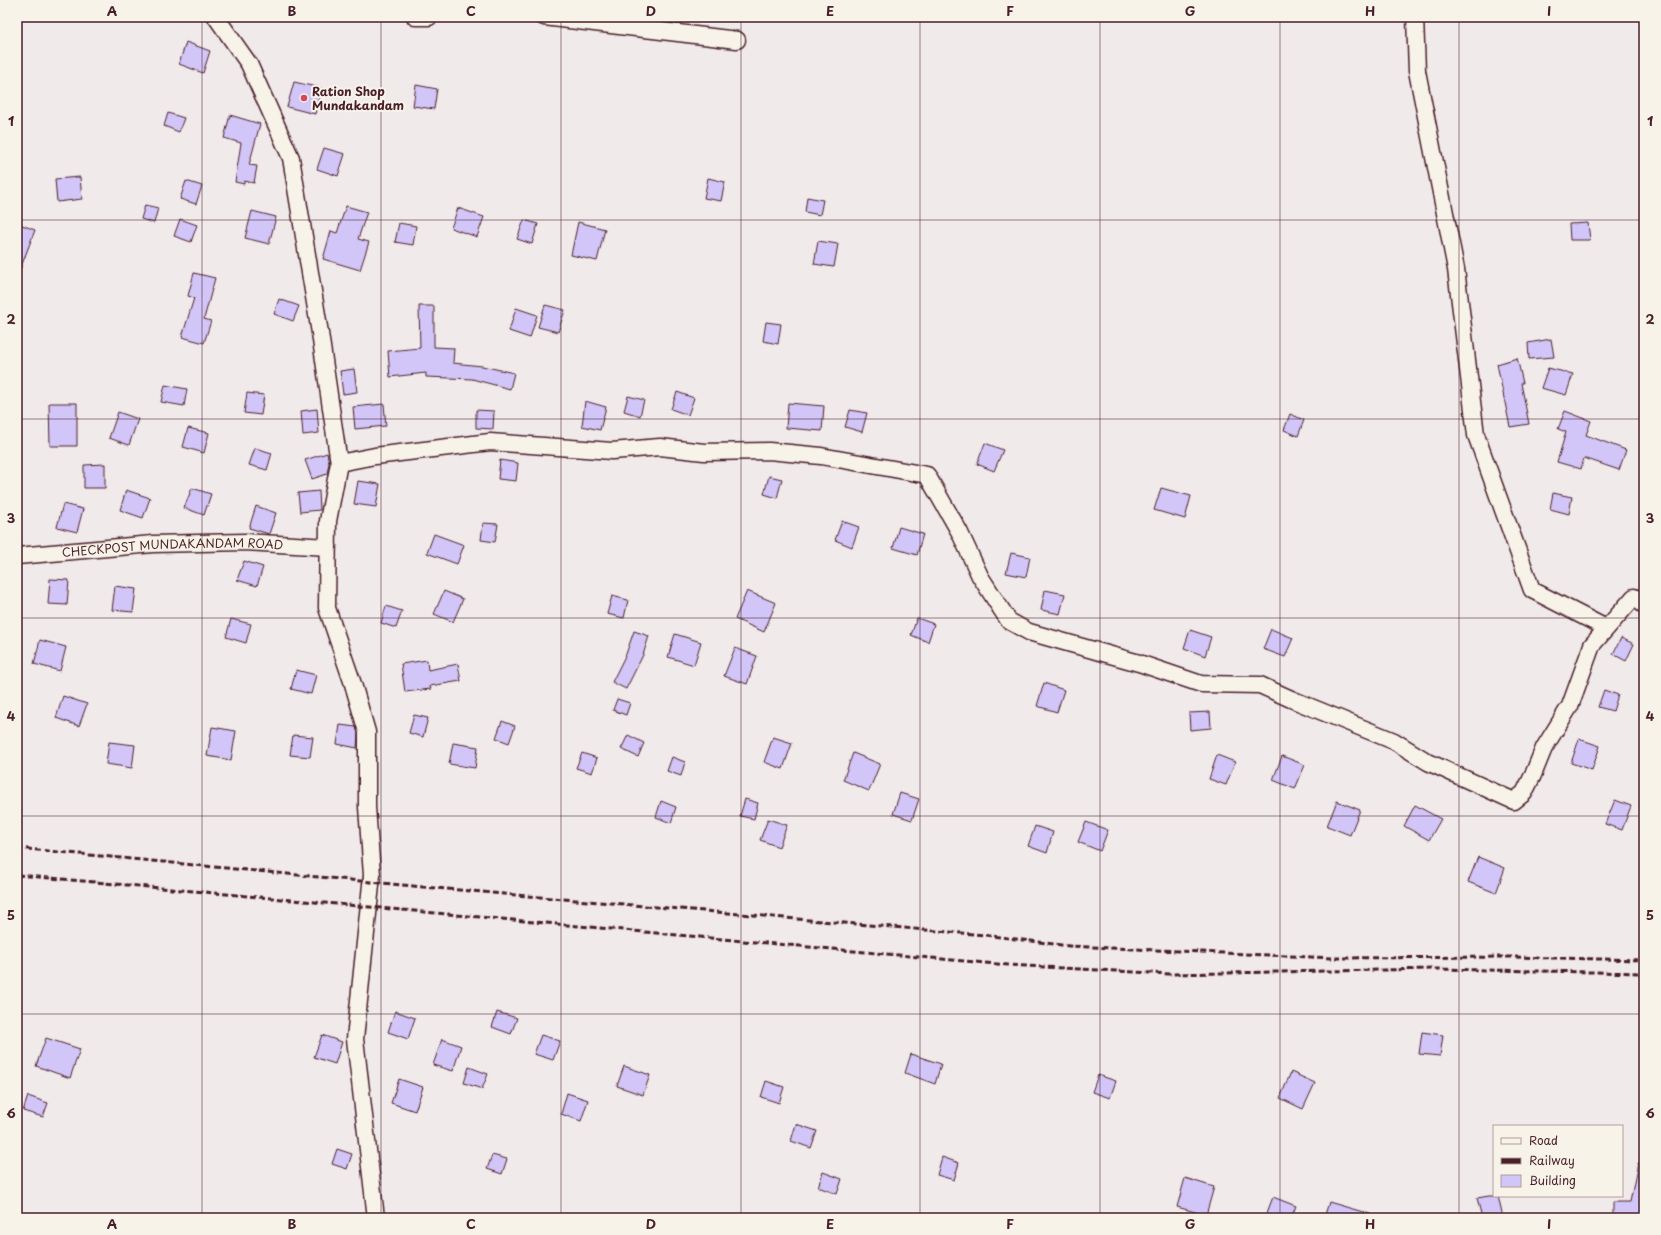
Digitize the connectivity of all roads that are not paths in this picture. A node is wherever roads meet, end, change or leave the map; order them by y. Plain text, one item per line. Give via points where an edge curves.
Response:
1 (216, 17) edge
2 (415, 17) edge
3 (429, 17) edge
4 (544, 17) edge
5 (1415, 17) edge
6 (736, 40) dead end
7 (340, 463) junction
8 (328, 547) junction
9 (17, 556) edge
10 (1644, 605) edge
11 (1606, 628) junction
12 (376, 1218) edge

1 - 7 street via 249,64 291,158
2 - 3 street
4 - 6 street
5 - 11 street via 1417,71 1456,269 1476,435 1532,590
7 - 8 street via 328,521
7 - 11 street via 375,456 490,442 612,451 660,447 704,452 769,451 821,456 927,475 959,531 980,576 1009,621 1029,632 1139,663 1201,684 1260,684 1291,700 1394,741 1428,762 1514,800 1524,793 1544,748 1570,706 1592,645
8 - 9 street, CHECKPOST MUNDAKANDAM ROAD via 245,542 160,544
8 - 12 street via 327,608 354,684 367,732 367,807 372,876 355,1039
10 - 11 street via 1634,597

